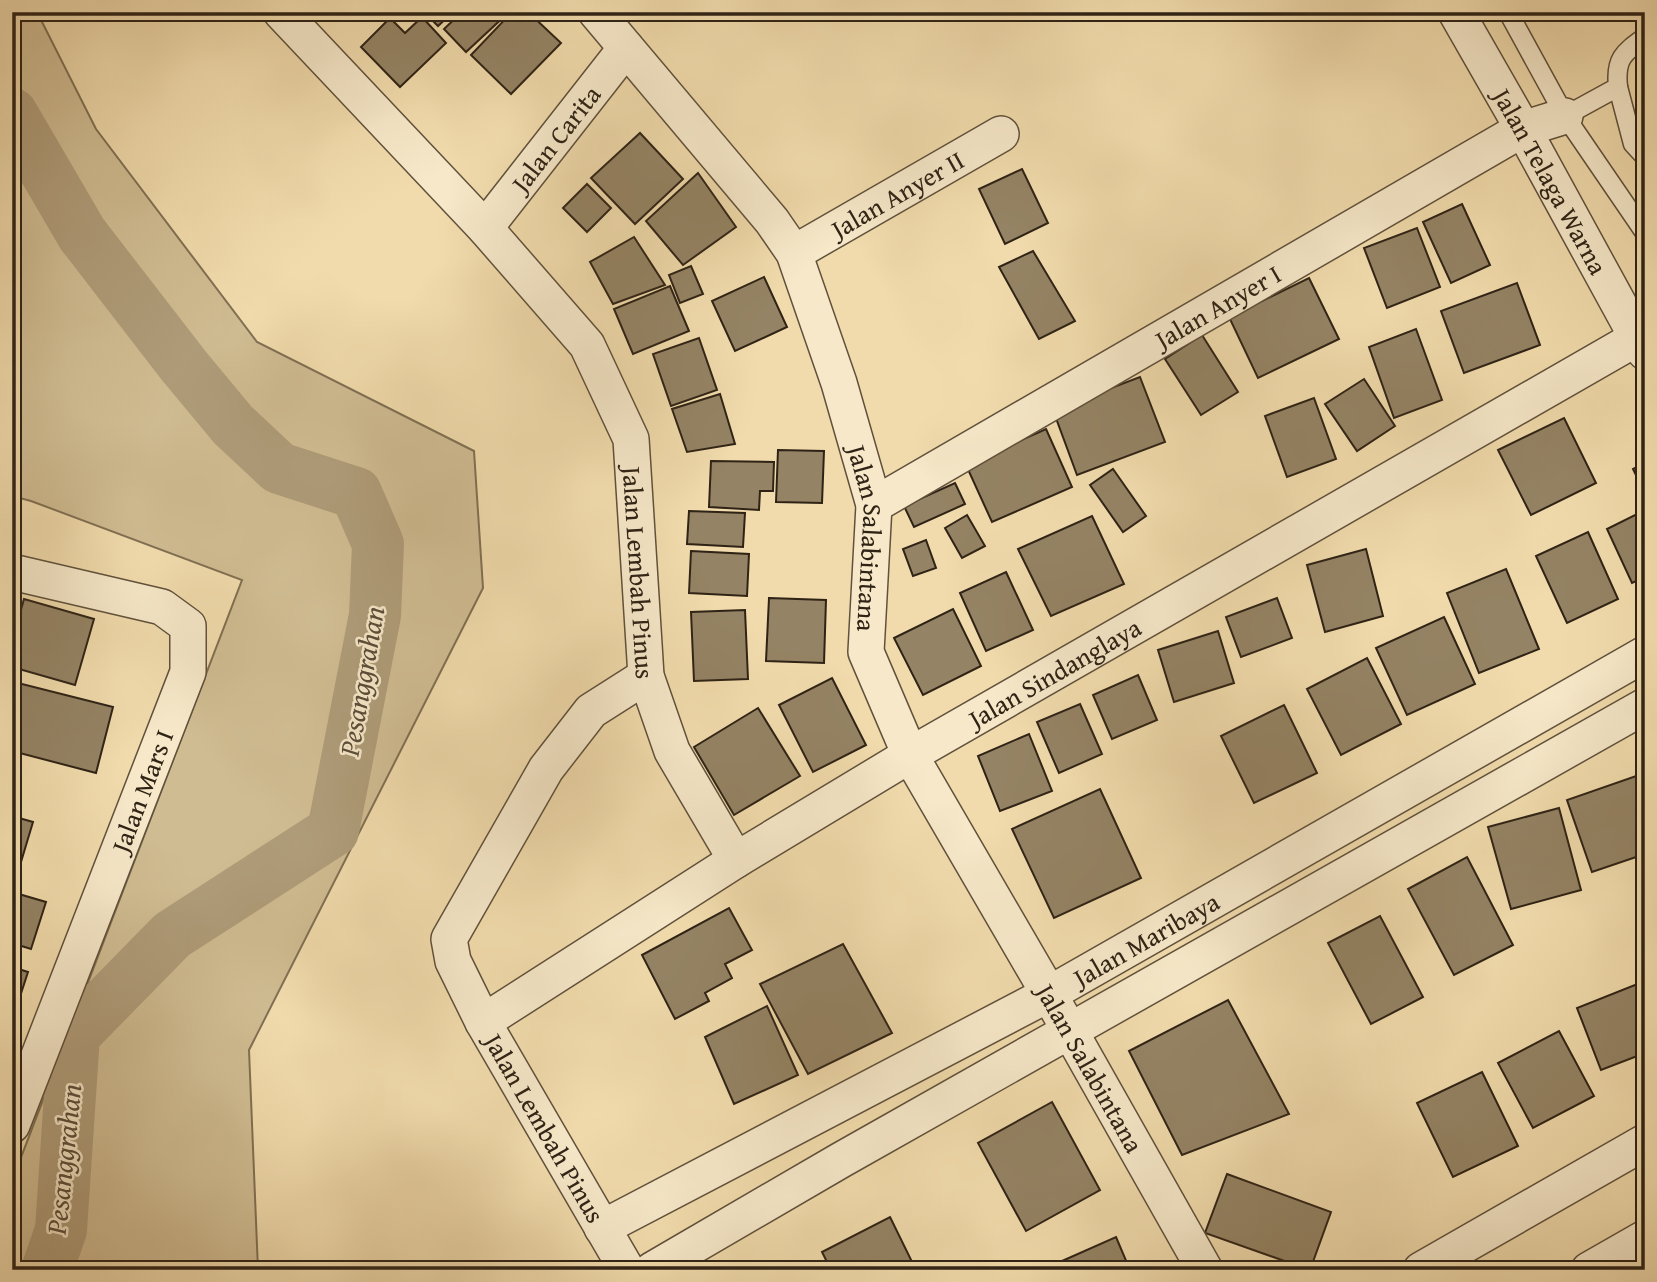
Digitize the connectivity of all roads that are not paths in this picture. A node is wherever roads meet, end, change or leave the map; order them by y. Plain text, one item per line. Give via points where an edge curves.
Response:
1 (281, 12) edge
2 (1455, 12) edge
3 (1508, 12) edge
4 (612, 25) edge
5 (1645, 37) edge
6 (1618, 87) junction
7 (1565, 116) junction
8 (1522, 129) junction
9 (1001, 134) dead end
10 (1645, 157) edge
11 (485, 228) junction
12 (1645, 233) edge
13 (794, 253) junction
14 (1641, 345) edge
15 (874, 505) junction
16 (12, 572) edge
17 (1645, 654) edge
18 (646, 676) junction
19 (1645, 706) edge
20 (910, 755) junction
21 (736, 860) junction
22 (1049, 994) junction
23 (483, 1021) junction
24 (1070, 1032) junction
25 (12, 1125) edge
26 (1645, 1142) edge
27 (602, 1228) junction
28 (1645, 1238) edge
29 (627, 1270) edge
30 (652, 1270) edge
31 (1205, 1270) edge
32 (1421, 1270) edge
33 (1589, 1270) edge

1 - 11 street, Jalan Lembah Pinus
2 - 8 street, Jalan Telaga Warna
3 - 7 lane, Jalan Telaga Warna
4 - 11 street, Jalan Carita
4 - 13 street, Jalan Salabintana
5 - 6 lane via 1623,52 1616,72
6 - 7 lane
6 - 10 lane via 1633,144
7 - 8 street, Jalan Anyer I
7 - 12 lane, Jalan Telaga Warna
8 - 14 street, Jalan Telaga Warna
8 - 15 street, Jalan Anyer I
9 - 13 street, Jalan Anyer II
11 - 18 street, Jalan Lembah Pinus via 587,345 631,439
13 - 15 street, Jalan Salabintana via 839,383
14 - 20 street, Jalan Sindanglaya
15 - 20 street, Jalan Salabintana via 866,652
16 - 25 street, Jalan Mars I via 162,607 188,626 188,672
17 - 22 street, Jalan Maribaya
18 - 21 street via 672,751
18 - 23 street, Jalan Lembah Pinus via 592,711 546,769 449,939 453,961
19 - 24 street, Jalan Maribaya
20 - 21 street, Jalan Sindanglaya
20 - 22 street, Jalan Salabintana
21 - 23 street, Jalan Sindanglaya
22 - 24 street, Jalan Salabintana
22 - 27 street, Jalan Maribaya
23 - 27 street, Jalan Lembah Pinus
24 - 30 street, Jalan Maribaya
24 - 31 street, Jalan Salabintana
26 - 32 street
27 - 29 street, Jalan Lembah Pinus
28 - 33 street

